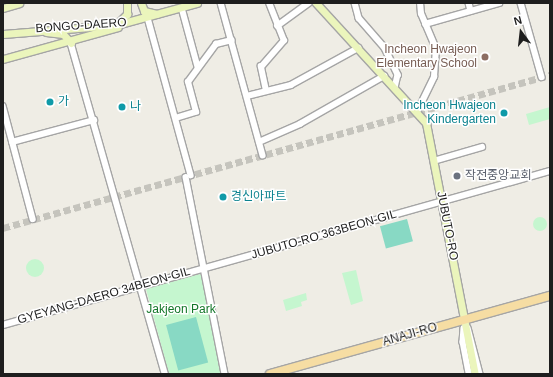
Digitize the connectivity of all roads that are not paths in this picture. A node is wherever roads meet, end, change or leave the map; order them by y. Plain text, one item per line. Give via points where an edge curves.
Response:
1 (19, 3) edge
2 (127, 3) edge
3 (141, 3) edge
4 (197, 3) edge
5 (221, 3) edge
6 (269, 3) edge
7 (309, 3) edge
8 (316, 3) edge
9 (355, 3) edge
10 (420, 3) edge
11 (470, 3) edge
12 (499, 3) edge
13 (521, 3) edge
14 (3, 8) edge
15 (182, 8) junction
16 (471, 11) junction
17 (161, 14) junction
18 (148, 18) junction
19 (127, 24) junction
20 (425, 24) junction
21 (116, 25) junction
22 (277, 26) junction
23 (26, 30) junction
24 (3, 34) edge
25 (232, 40) junction
26 (71, 42) junction
27 (358, 48) junction
28 (3, 59) edge
29 (198, 67) junction
30 (384, 76) junction
31 (542, 77) dead end
32 (396, 88) junction
33 (266, 91) junction
34 (247, 96) junction
35 (3, 106) edge
36 (418, 112) junction
37 (176, 118) junction
38 (94, 120) junction
39 (12, 142) junction
40 (259, 142) junction
41 (482, 147) dead end
42 (263, 155) dead end
43 (434, 161) junction
44 (550, 171) edge
45 (442, 201) junction
46 (33, 219) dead end
47 (205, 268) junction
48 (141, 286) junction
49 (550, 296) edge
50 (465, 320) junction
51 (3, 324) edge
52 (165, 374) edge
53 (225, 374) edge
54 (270, 374) edge
55 (469, 374) edge
56 (475, 374) edge
57 (480, 374) edge

1 - 14 main road
2 - 21 main road via 127,14
3 - 17 main road via 144,11
4 - 15 main road, BONGO-DAERO
5 - 25 street
6 - 22 street
7 - 22 street
8 - 27 main road, JUBUTO-RO
9 - 32 street via 359,18 385,48 398,75
10 - 20 street
11 - 16 street
12 - 16 street
13 - 31 street
15 - 17 main road, BONGO-DAERO
15 - 29 street
16 - 20 street
17 - 18 main road, BONGO-DAERO
18 - 19 main road, BONGO-DAERO
18 - 37 street
19 - 21 main road, BONGO-DAERO
19 - 26 main road
20 - 36 street via 436,49 434,77
21 - 23 main road, BONGO-DAERO
22 - 33 street via 284,41 261,67
23 - 24 main road, BONGO-DAERO
23 - 26 main road via 63,34
25 - 29 street via 216,44
25 - 34 street
26 - 28 main road
26 - 38 street
27 - 30 main road, JUBUTO-RO
27 - 33 street via 291,85
29 - 37 street via 188,82 196,112
30 - 32 main road, JUBUTO-RO
30 - 40 street via 300,124
32 - 36 main road, JUBUTO-RO
33 - 34 street
34 - 40 street
35 - 39 street
36 - 43 main road, JUBUTO-RO via 426,123
37 - 47 street
38 - 39 street
38 - 48 street
39 - 46 street
40 - 42 street
41 - 43 street
43 - 45 main road, JUBUTO-RO
44 - 45 street, JUBUTO-RO 363BEON-GIL
45 - 47 street, JUBUTO-RO 363BEON-GIL
45 - 50 main road, JUBUTO-RO
47 - 48 street, GYEYANG-DAERO 34BEON-GIL
47 - 53 street
48 - 51 street, GYEYANG-DAERO 34BEON-GIL
48 - 52 street
49 - 50 main road, ANAJI-RO
50 - 54 main road, ANAJI-RO
50 - 55 street via 463,342
50 - 56 main road, JUBUTO-RO
50 - 57 street via 473,339

